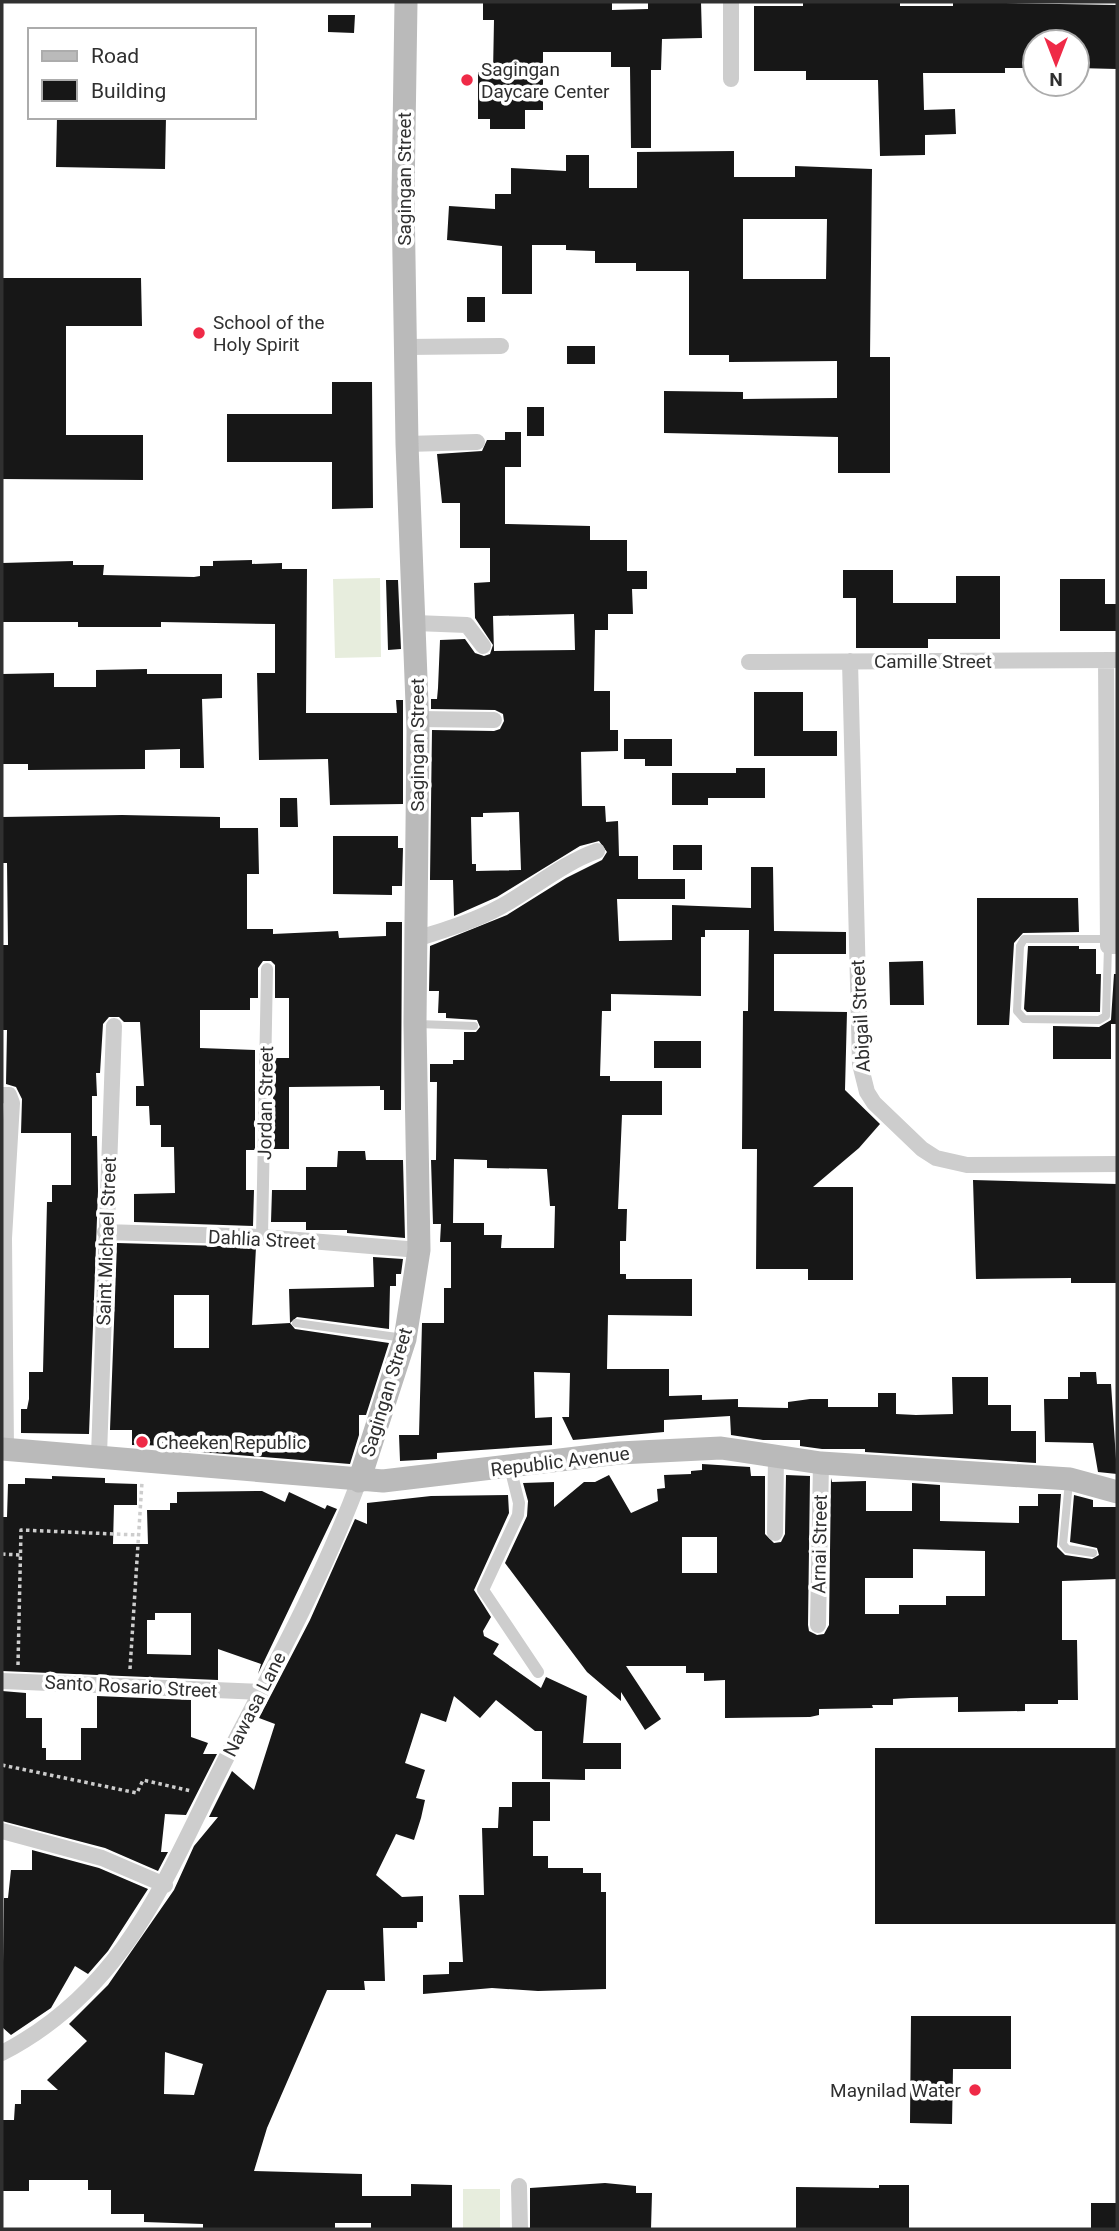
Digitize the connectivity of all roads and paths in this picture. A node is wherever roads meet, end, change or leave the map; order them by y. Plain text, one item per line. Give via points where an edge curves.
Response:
1 (406, 2) edge
2 (731, 2) edge
3 (731, 79) dead end
4 (501, 346) dead end
5 (405, 347) junction
6 (477, 442) dead end
7 (407, 444) junction
8 (415, 623) junction
9 (483, 646) dead end
10 (1112, 660) edge
11 (850, 661) junction
12 (749, 662) dead end
13 (418, 719) junction
14 (495, 720) dead end
15 (597, 851) dead end
16 (416, 939) junction
17 (1111, 944) edge
18 (267, 969) dead end
19 (415, 1023) junction
20 (114, 1026) dead end
21 (474, 1026) dead end
22 (2, 1094) edge
23 (5, 1157) edge
24 (1117, 1164) edge
25 (105, 1232) junction
26 (262, 1237) junction
27 (419, 1250) junction
28 (296, 1323) dead end
29 (405, 1339) junction
30 (4, 1449) edge
31 (99, 1455) junction
32 (776, 1456) junction
33 (145, 1459) junction
34 (821, 1463) junction
35 (510, 1466) junction
36 (1070, 1479) junction
37 (359, 1481) junction
38 (1117, 1492) edge
39 (775, 1533) dead end
40 (138, 1535) junction
41 (1093, 1553) dead end
42 (2, 1554) edge
43 (20, 1555) junction
44 (818, 1625) dead end
45 (538, 1672) dead end
46 (10, 1681) edge
47 (129, 1686) junction
48 (260, 1692) junction
49 (2, 1765) edge
50 (207, 1795) junction
51 (2, 1830) edge
52 (165, 1885) junction
53 (2, 2053) edge
54 (520, 2186) dead end
55 (520, 2229) edge

1 - 5 main road, Sagingan Street
2 - 3 street
4 - 5 street
5 - 7 main road, Sagingan Street
6 - 7 street
7 - 8 main road, Sagingan Street
8 - 9 street via 467,625
8 - 13 main road, Sagingan Street
10 - 11 street, Camille Street
10 - 17 street
11 - 12 street, Camille Street
11 - 24 street, Abigail Street via 860,1064 867,1092 922,1150 951,1163
13 - 14 street
13 - 16 main road, Sagingan Street
15 - 16 street via 577,858 501,906
16 - 19 main road, Sagingan Street
17 - 17 lane via 1106,1016 1100,1020 1020,1016 1020,946 1024,939
18 - 26 street, Jordan Street
19 - 21 lane
19 - 27 main road, Sagingan Street
20 - 25 street, Saint Michael Street
22 - 23 street via 12,1098
23 - 30 street
25 - 26 street, Dahlia Street
25 - 31 street, Saint Michael Street
26 - 27 street, Dahlia Street
27 - 29 main road, Sagingan Street
28 - 29 lane
29 - 37 main road, Sagingan Street
30 - 31 main road, Republic Avenue
31 - 33 main road, Republic Avenue
32 - 34 main road, Republic Avenue
32 - 35 main road, Republic Avenue via 721,1448 673,1448
32 - 39 street
33 - 37 main road, Republic Avenue
33 - 40 path
34 - 36 main road, Republic Avenue
34 - 44 street, Arnai Street
35 - 37 main road, Republic Avenue via 415,1479
35 - 45 street via 518,1515 483,1590
36 - 38 main road, Republic Avenue
36 - 41 lane via 1063,1544 1067,1549
37 - 48 street, Nawasa Lane via 311,1594
40 - 43 path via 21,1530
40 - 47 path
42 - 43 path
43 - 46 path
46 - 47 street, Santo Rosario Street
47 - 48 street, Santo Rosario Street
48 - 50 street, Nawasa Lane
49 - 50 path via 136,1793 143,1780
50 - 52 street, Nawasa Lane
51 - 52 street via 102,1858
52 - 53 street, Nawasa Lane via 91,1987 51,2022
54 - 55 street

